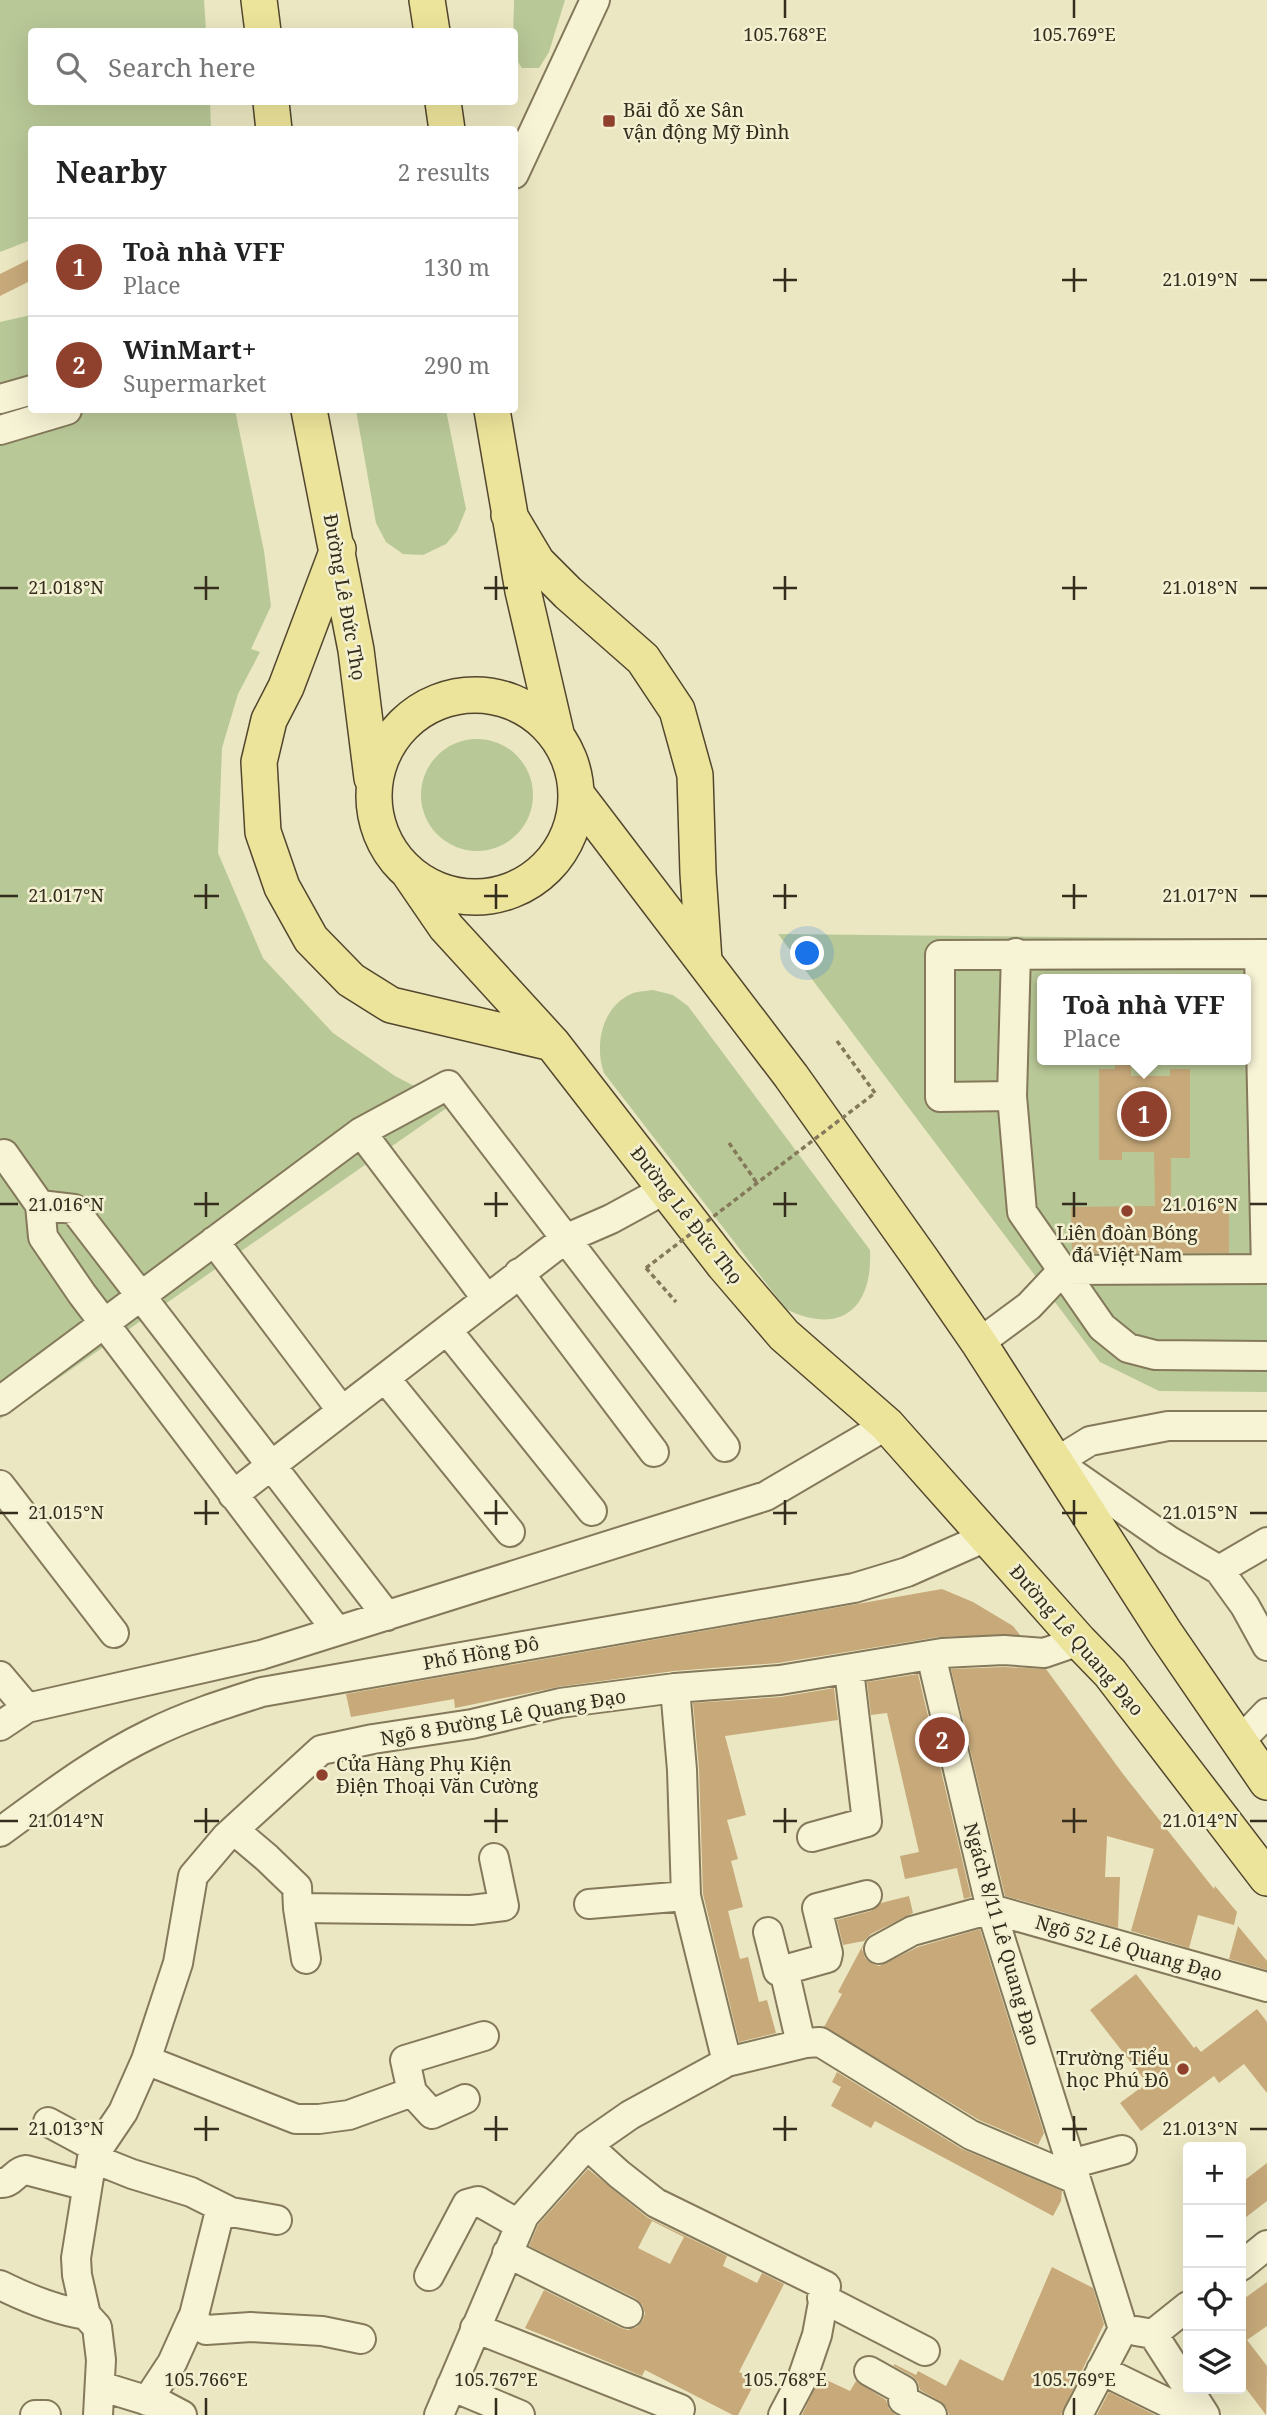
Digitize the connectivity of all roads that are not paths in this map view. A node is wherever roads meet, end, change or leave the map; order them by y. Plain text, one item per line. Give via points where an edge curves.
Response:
1 (259, 0) edge
2 (427, 0) edge
3 (595, 0) edge
4 (262, 28) edge
5 (431, 28) edge
6 (271, 105) edge
7 (443, 105) edge
8 (274, 126) edge
9 (446, 126) edge
10 (518, 165) edge
11 (28, 391) edge
12 (0, 399) edge
13 (57, 413) edge
14 (310, 413) edge
15 (492, 413) edge
16 (0, 430) edge
17 (509, 514) junction
18 (338, 549) junction
19 (556, 733) junction
20 (373, 785) junction
21 (577, 795) junction
22 (409, 873) junction
23 (1016, 953) junction
24 (1263, 954) edge
25 (704, 961) junction
26 (552, 1043) junction
27 (1012, 1096) junction
28 (361, 1132) junction
29 (4, 1154) dead end
30 (666, 1189) junction
31 (40, 1205) junction
32 (565, 1239) junction
33 (214, 1241) junction
34 (1267, 1269) edge
35 (1063, 1270) junction
36 (520, 1273) junction
37 (140, 1296) junction
38 (486, 1299) junction
39 (103, 1324) junction
40 (447, 1330) junction
41 (979, 1343) junction
42 (1267, 1356) edge
43 (385, 1378) junction
44 (0, 1401) edge
45 (342, 1411) junction
46 (887, 1425) junction
47 (1267, 1426) edge
48 (725, 1447) dead end
49 (654, 1452) dead end
50 (1056, 1462) junction
51 (271, 1466) junction
52 (0, 1485) edge
53 (233, 1495) junction
54 (592, 1511) dead end
55 (510, 1532) dead end
56 (986, 1537) junction
57 (1267, 1542) edge
58 (1219, 1570) junction
59 (1256, 1602) edge
60 (387, 1616) junction
61 (337, 1631) junction
62 (114, 1633) dead end
63 (1079, 1641) junction
64 (1267, 1646) edge
65 (931, 1655) junction
66 (849, 1670) junction
67 (0, 1676) edge
68 (675, 1688) junction
69 (27, 1707) junction
70 (1267, 1713) edge
71 (1, 1722) edge
72 (1239, 1742) junction
73 (1267, 1782) edge
74 (234, 1830) junction
75 (0, 1832) edge
76 (812, 1837) dead end
77 (494, 1858) dead end
78 (1267, 1878) edge
79 (867, 1895) dead end
80 (686, 1896) junction
81 (589, 1904) dead end
82 (298, 1908) junction
83 (991, 1909) junction
84 (768, 1932) dead end
85 (879, 1949) dead end
86 (306, 1959) dead end
87 (784, 1970) junction
88 (1267, 1987) edge
89 (484, 2036) dead end
90 (801, 2044) junction
91 (146, 2060) junction
92 (727, 2063) junction
93 (412, 2092) junction
94 (464, 2099) dead end
95 (48, 2122) dead end
96 (587, 2145) junction
97 (1122, 2150) dead end
98 (95, 2153) junction
99 (1073, 2172) junction
100 (0, 2183) edge
101 (87, 2186) junction
102 (221, 2207) junction
103 (277, 2220) dead end
104 (520, 2225) junction
105 (1267, 2245) edge
106 (507, 2253) junction
107 (1246, 2262) edge
108 (429, 2276) dead end
109 (0, 2285) edge
110 (822, 2298) junction
111 (1183, 2310) edge
112 (628, 2313) dead end
113 (86, 2315) junction
114 (191, 2321) junction
115 (475, 2328) junction
116 (1123, 2329) junction
117 (1153, 2334) junction
118 (361, 2339) dead end
119 (925, 2351) dead end
120 (1101, 2370) junction
121 (869, 2371) dead end
122 (100, 2386) junction
123 (451, 2386) junction
124 (147, 2401) junction
125 (680, 2409) dead end
126 (35, 2415) edge
127 (46, 2415) edge
128 (98, 2415) edge
129 (182, 2415) edge
130 (439, 2415) edge
131 (520, 2415) edge
132 (783, 2415) edge
133 (932, 2415) edge
134 (1078, 2415) edge
135 (1193, 2415) edge
136 (1205, 2415) edge

1 - 4 main road
2 - 5 main road
3 - 10 street
6 - 8 main road
7 - 9 main road
11 - 12 street
13 - 16 street
14 - 18 main road, Đường Lê Đức Thọ
15 - 17 main road
17 - 19 main road
17 - 25 main road via 537,562 643,659 677,710 695,775
18 - 20 main road, Đường Lê Đức Thọ
18 - 26 main road via 269,720 258,762 263,832 282,887 311,939 351,980 391,1005
19 - 20 main road via 530,710 499,696 464,694 431,704 403,723 382,752
19 - 21 main road via 572,762
20 - 22 main road via 375,818 387,849
21 - 22 main road via 572,827 557,857 533,880 503,894 470,897 437,890
21 - 25 main road
22 - 26 main road, Đường Lê Đức Thọ via 446,927
23 - 24 street
23 - 27 street
23 - 27 street via 940,954 940,1097
24 - 34 street
25 - 41 main road
26 - 30 main road, Đường Lê Đức Thọ
27 - 35 street via 1022,1212
28 - 32 street via 448,1085
28 - 33 street
28 - 38 street
29 - 31 street
30 - 32 street
30 - 46 main road, Đường Lê Đức Thọ via 784,1335
31 - 37 street via 74,1209
31 - 39 street via 43,1237
32 - 36 street
32 - 48 street
33 - 37 street
33 - 45 street
34 - 35 street
35 - 41 street via 1029,1306
35 - 42 street via 1102,1327 1128,1348 1155,1355
36 - 38 street
36 - 49 street
37 - 39 street
37 - 51 street
38 - 40 street
39 - 44 street
39 - 53 street
40 - 43 street
40 - 54 street
41 - 50 main road
43 - 45 street
43 - 55 street
45 - 51 street
46 - 56 main road, Đường Lê Đức Thọ
46 - 60 street via 766,1496
47 - 50 street via 1168,1426 1090,1441
50 - 58 street
50 - 72 main road
51 - 53 street
51 - 60 street
52 - 62 street
53 - 61 street
56 - 63 main road, Đường Lê Quang Đạo
56 - 75 street, Phố Hồng Đô via 906,1572 854,1588 262,1692 151,1733 107,1757
57 - 58 street
58 - 59 street
59 - 64 street
60 - 61 street
61 - 69 street via 261,1655
63 - 65 street, Ngõ 8 Đường Lê Quang Đạo via 1044,1653 1004,1650
63 - 78 main road, Đường Lê Quang Đạo via 1110,1673
65 - 66 street, Ngõ 8 Đường Lê Quang Đạo
65 - 83 street, Ngách 8/11 Lê Quang Đạo
66 - 68 street, Ngõ 8 Đường Lê Quang Đạo
66 - 76 street via 867,1822
67 - 69 street
68 - 74 street, Ngõ 8 Đường Lê Quang Đạo via 560,1703 472,1724 321,1750
68 - 80 street
69 - 71 street
70 - 72 street
72 - 73 main road
74 - 82 street via 297,1888
74 - 91 street, Ngõ 8 Đường Lê Quang Đạo via 193,1876 178,1963
77 - 82 street via 505,1906 471,1910
79 - 87 street via 816,1901 827,1958
80 - 81 street
80 - 92 street
82 - 86 street
83 - 85 street via 912,1931
83 - 88 street, Ngõ 52 Lê Quang Đạo
83 - 99 street, Ngách 8/11 Lê Quang Đạo
84 - 87 street via 778,1971
87 - 90 street
89 - 93 street via 405,2060
90 - 92 street
90 - 99 street via 820,2042 971,2135
91 - 93 street via 296,2119 349,2115
91 - 98 street, Ngõ 8 Đường Lê Quang Đạo via 122,2112
92 - 96 street via 630,2115
93 - 94 street via 432,2114
95 - 98 street
96 - 104 street
96 - 110 street via 656,2203 826,2287
97 - 99 street
98 - 101 street
98 - 102 street via 132,2174 191,2192
99 - 116 street, Ngách 8/11 Lê Quang Đạo
100 - 101 street via 26,2170
101 - 113 street via 76,2258
102 - 103 street
102 - 114 street
104 - 106 street
104 - 108 street via 478,2202 467,2204
105 - 107 street
106 - 112 street
106 - 115 street
109 - 113 street via 26,2298
110 - 119 street
110 - 132 street via 813,2346
111 - 117 street
113 - 122 street via 97,2328
114 - 118 street via 206,2330 275,2328
114 - 124 street via 172,2363
115 - 123 street
115 - 125 street
116 - 117 street
116 - 120 street
117 - 136 street
120 - 134 street
120 - 135 street
121 - 133 street via 903,2390 902,2400
122 - 124 street
122 - 128 street
123 - 130 street
123 - 131 street
124 - 129 street
126 - 127 street

